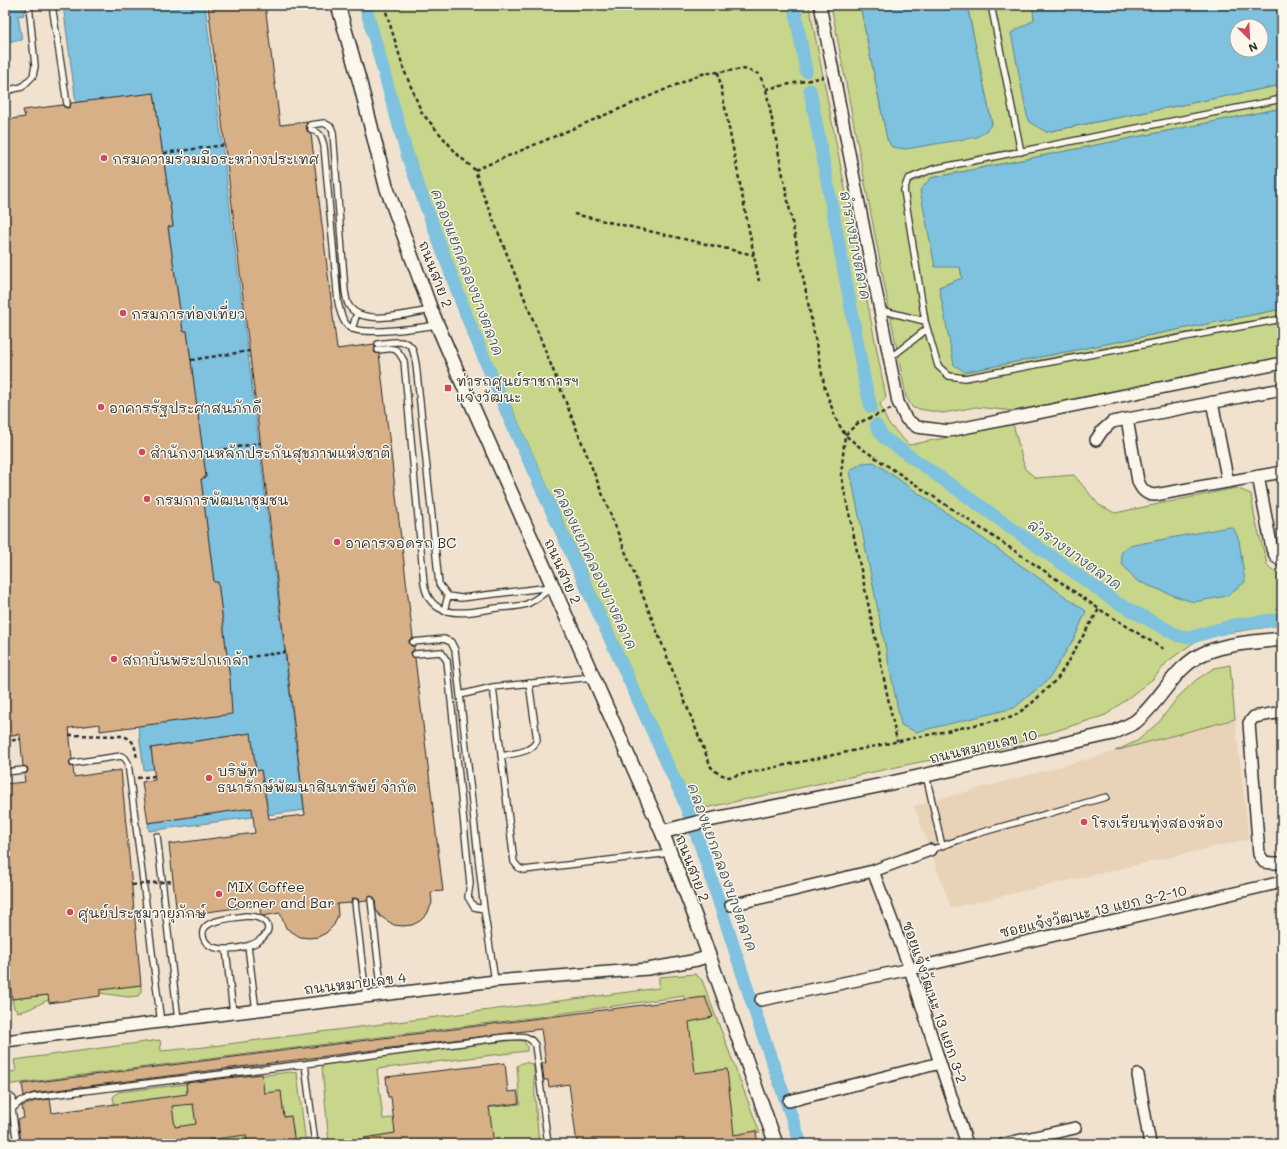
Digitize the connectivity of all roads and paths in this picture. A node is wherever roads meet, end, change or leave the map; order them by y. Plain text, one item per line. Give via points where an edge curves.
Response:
1 (29, 5) edge
2 (338, 5) edge
3 (384, 5) edge
4 (820, 5) edge
5 (991, 5) edge
6 (52, 6) edge
7 (718, 72) junction
8 (834, 75) junction
9 (766, 89) junction
10 (5, 91) edge
11 (1282, 99) edge
12 (67, 104) dead end
13 (225, 145) dead end
14 (1021, 152) junction
15 (164, 153) dead end
16 (475, 170) junction
17 (574, 214) dead end
18 (754, 256) junction
19 (759, 281) dead end
20 (432, 310) junction
21 (880, 310) junction
22 (357, 313) junction
23 (1282, 319) edge
24 (925, 321) junction
25 (438, 325) junction
26 (352, 329) junction
27 (927, 329) junction
28 (250, 351) dead end
29 (889, 358) junction
30 (191, 360) dead end
31 (1282, 363) edge
32 (1282, 389) edge
33 (1212, 402) junction
34 (900, 406) junction
35 (1127, 419) junction
36 (846, 435) junction
37 (1096, 440) dead end
38 (260, 443) dead end
39 (203, 454) dead end
40 (1282, 472) edge
41 (1258, 476) junction
42 (1228, 482) junction
43 (1282, 561) edge
44 (553, 587) junction
45 (448, 596) junction
46 (1099, 609) junction
47 (444, 610) junction
48 (1282, 639) edge
49 (413, 642) dead end
50 (1165, 650) dead end
51 (286, 652) dead end
52 (414, 654) dead end
53 (228, 660) dead end
54 (593, 677) junction
55 (529, 683) junction
56 (493, 687) junction
57 (460, 694) junction
58 (1282, 712) edge
59 (70, 735) dead end
60 (20, 739) dead end
61 (5, 742) edge
62 (897, 742) junction
63 (501, 756) junction
64 (72, 763) dead end
65 (138, 765) dead end
66 (24, 770) dead end
67 (5, 772) edge
68 (139, 772) dead end
69 (926, 775) junction
70 (155, 776) dead end
71 (140, 778) junction
72 (131, 779) junction
73 (1106, 797) dead end
74 (662, 832) junction
75 (157, 836) dead end
76 (942, 846) junction
77 (930, 850) joint
78 (670, 853) junction
79 (1282, 863) edge
80 (872, 871) junction
81 (173, 881) dead end
82 (1282, 882) edge
83 (132, 884) dead end
84 (371, 900) dead end
85 (355, 902) dead end
86 (731, 905) dead end
87 (484, 910) junction
88 (248, 946) junction
89 (226, 949) junction
90 (709, 956) junction
91 (910, 969) junction
92 (495, 981) junction
93 (382, 994) junction
94 (366, 997) junction
95 (761, 1000) dead end
96 (256, 1011) junction
97 (233, 1013) junction
98 (178, 1020) junction
99 (161, 1023) junction
100 (5, 1027) edge
101 (6, 1041) edge
102 (940, 1063) junction
103 (305, 1064) junction
104 (1138, 1076) dead end
105 (5, 1093) edge
106 (789, 1101) dead end
107 (12, 1109) junction
108 (1075, 1128) dead end
109 (17, 1144) edge
110 (315, 1144) edge
111 (548, 1144) edge
112 (776, 1144) edge
113 (967, 1144) edge
114 (1004, 1144) edge
115 (1150, 1144) edge

1 - 10 lane via 35,66 33,76 22,87
2 - 20 street, ถนนสาย 2 via 386,186
3 - 16 path via 404,70 422,113 458,155
4 - 8 street
5 - 14 lane
6 - 12 lane
7 - 9 path via 744,69 759,74
7 - 16 path via 702,74
7 - 18 path
8 - 9 path
8 - 21 street
9 - 36 path via 825,389 836,419
11 - 14 lane
13 - 15 path
14 - 24 lane via 933,169 908,179 904,190
16 - 62 path via 711,767 719,774 729,776
17 - 18 path
18 - 19 path
20 - 22 lane via 377,318
20 - 25 street, ถนนสาย 2
21 - 24 lane
21 - 29 street
22 - 26 lane
22 - 26 lane via 348,304 345,292 333,132 331,127 324,123 311,127 320,134 324,146 338,302 342,318
23 - 27 lane via 965,378 949,376 938,366
24 - 27 lane
25 - 26 lane via 378,332
25 - 44 street, ถนนสาย 2
27 - 29 lane
28 - 30 path
29 - 34 street
31 - 34 street via 949,431 917,427 906,419
32 - 33 street
33 - 35 street
33 - 42 street
34 - 36 path via 858,423
35 - 37 street via 1112,422
35 - 42 street via 1138,481 1147,494 1155,495
36 - 46 path via 861,448
36 - 62 path via 841,475
38 - 39 path
40 - 41 street
41 - 42 street
41 - 43 street via 1272,549 1276,557
44 - 45 lane via 461,598
44 - 47 lane via 527,604 458,614
44 - 54 street, ถนนสาย 2
45 - 47 lane
45 - 47 lane via 437,577 416,364 412,347 395,342 378,347 398,350 404,361 424,584 431,601
46 - 50 path
46 - 62 path via 1058,678 1013,717
48 - 69 street, ถนนหมายเลข 10 via 1206,652 1180,670 1135,722 1113,733
49 - 57 lane via 451,642 455,650
51 - 53 path
52 - 87 lane via 441,652 447,661 470,882 468,897 474,907
54 - 55 lane
54 - 74 street, ถนนสาย 2
55 - 56 lane
55 - 63 lane via 536,745 530,750
56 - 57 lane
56 - 63 lane
57 - 87 lane
58 - 79 street via 1254,718 1249,723 1259,854 1264,862
59 - 65 path via 130,738 135,745
60 - 61 path
63 - 78 lane via 514,862 519,868 524,870
64 - 72 lane via 120,756 128,763
66 - 67 lane
68 - 71 path
69 - 74 street, ถนนหมายเลข 10
69 - 76 lane
70 - 71 path
71 - 72 path
72 - 99 lane
73 - 76 lane
74 - 78 street, ถนนสาย 2
75 - 98 lane
76 - 77 lane
77 - 80 street
78 - 90 street, ถนนสาย 2
80 - 86 street
80 - 91 street, ซอยแจ้งวัฒนะ 13 แยก 3-2
81 - 83 path, bridge
82 - 91 street, ซอยแจ้งวัฒนะ 13 แยก 3-2-10
84 - 93 lane
85 - 94 lane
87 - 92 lane
88 - 89 lane
88 - 89 lane via 266,934 267,925 263,919 246,916 209,924 205,928 203,938 213,947
88 - 96 lane
89 - 97 lane
90 - 92 street, ถนนหมายเลข 4 via 648,969
90 - 112 street, ถนนสาย 2
91 - 95 street, ซอยแจ้งวัฒนะ 13 แยก 3-2-10
91 - 102 street, ซอยแจ้งวัฒนะ 13 แยก 3-2
92 - 93 street, ถนนหมายเลข 4
93 - 94 street, ถนนหมายเลข 4
94 - 96 street, ถนนหมายเลข 4
96 - 97 street, ถนนหมายเลข 4
97 - 98 street, ถนนหมายเลข 4
98 - 99 street, ถนนหมายเลข 4
99 - 101 street, ถนนหมายเลข 4
100 - 101 lane
102 - 106 street
102 - 113 street, ซอยแจ้งวัฒนะ 13 แยก 3-2
103 - 107 lane via 34,1097 21,1101
103 - 110 lane
103 - 111 lane via 506,1037 527,1037 535,1045
104 - 115 street
105 - 107 lane via 13,1100
107 - 109 lane
108 - 114 street

